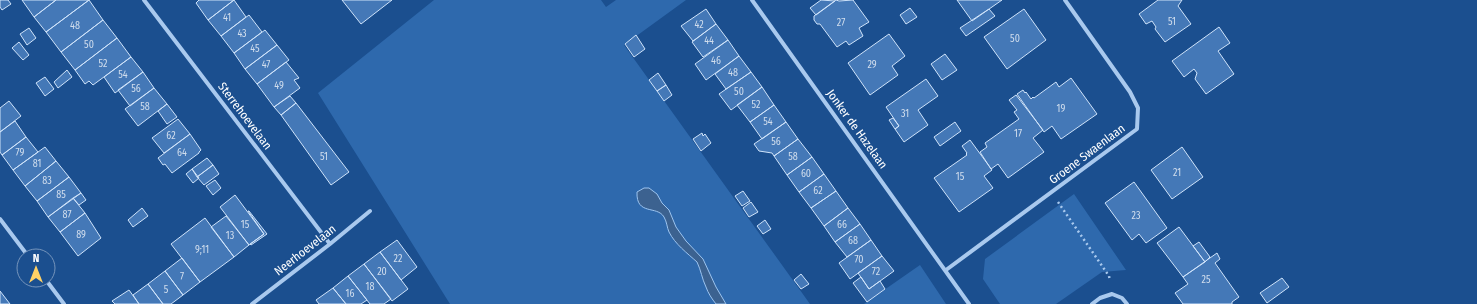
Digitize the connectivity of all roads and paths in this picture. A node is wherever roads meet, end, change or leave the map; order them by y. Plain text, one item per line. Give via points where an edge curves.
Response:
1 (144, 0) edge
2 (752, 0) edge
3 (1065, 0) edge
4 (1052, 193) junction
5 (370, 211) dead end
6 (0, 219) edge
7 (330, 244) junction
8 (22, 248) edge
9 (946, 270) junction
10 (52, 288) edge
11 (1112, 294) junction
12 (64, 304) edge
13 (252, 304) edge
14 (970, 304) edge
15 (1092, 304) edge
16 (1126, 304) edge

1 - 7 street, Sterrehoevelaan
2 - 9 street, Jonker de Hazelaan
3 - 4 street, Groene Swaenlaan via 1130,92 1138,108 1137,129
4 - 9 street, Groene Swaenlaan
4 - 11 path via 1110,276
5 - 7 street, Neerhoevelaan
6 - 8 street
7 - 13 street, Neerhoevelaan
9 - 14 street, Jonker de Hazelaan
10 - 12 street
11 - 15 street
11 - 16 street via 1122,298

